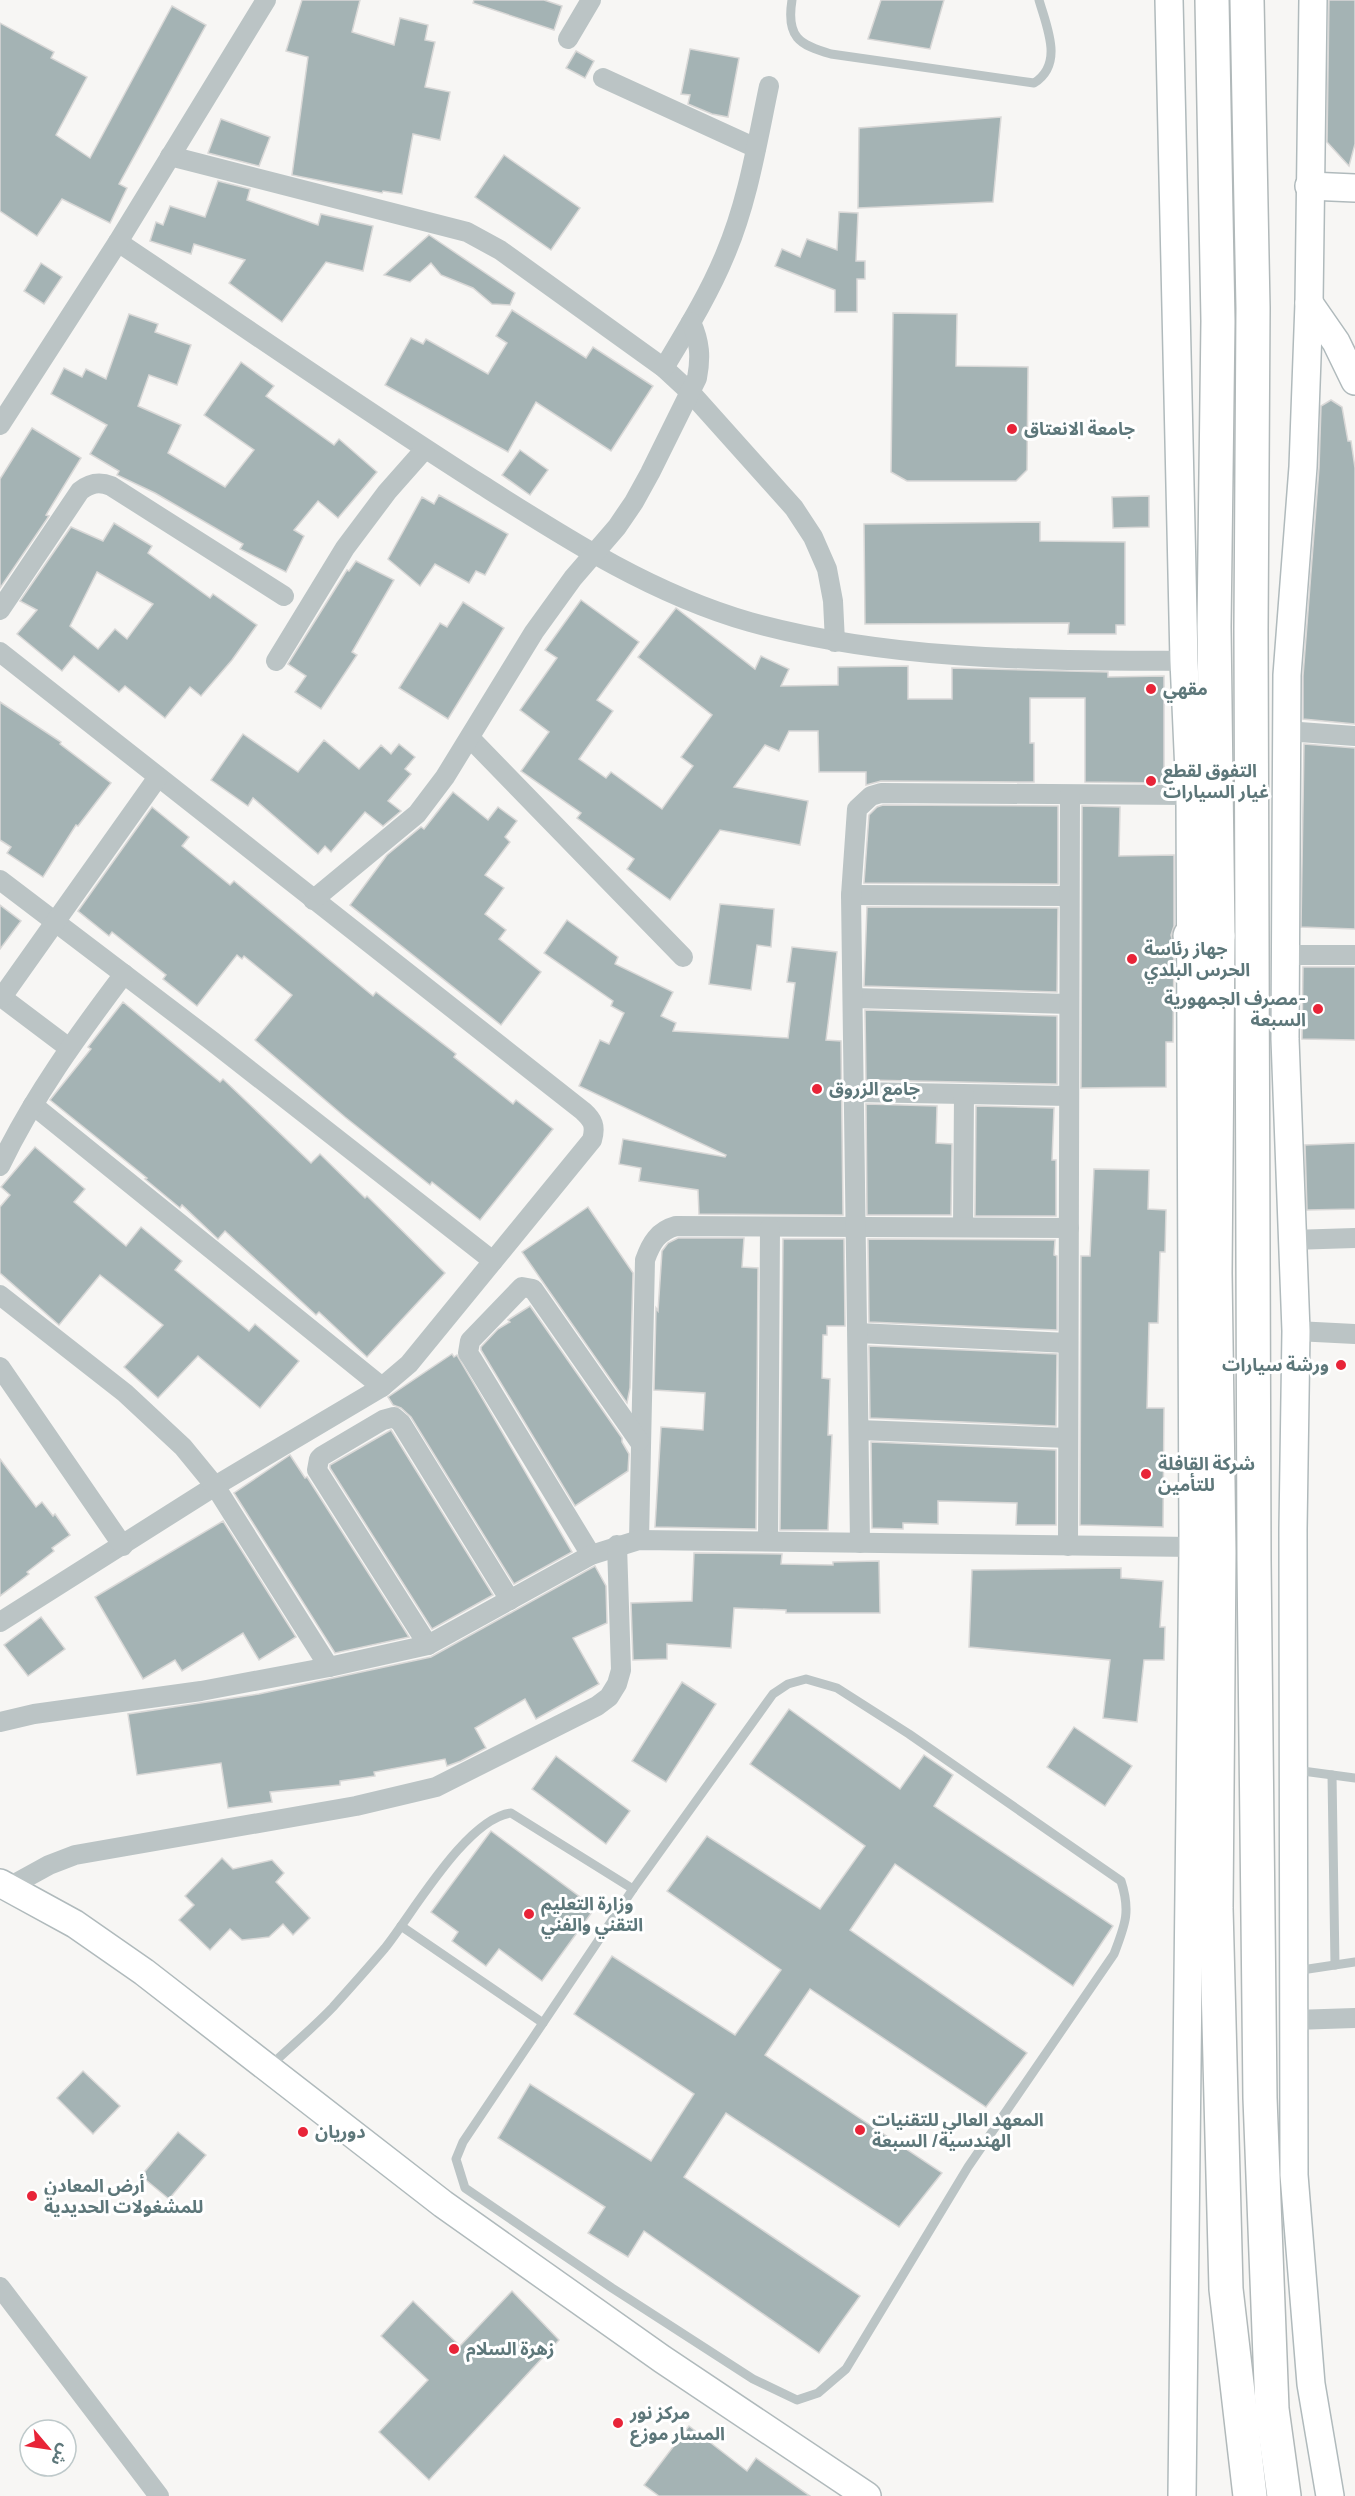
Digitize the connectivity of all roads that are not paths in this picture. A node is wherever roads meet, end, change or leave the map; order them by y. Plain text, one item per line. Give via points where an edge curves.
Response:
1 (266, 0) edge
2 (591, 0) edge
3 (792, 0) edge
4 (1039, 0) edge
5 (1169, 0) edge
6 (1212, 0) edge
7 (1246, 0) edge
8 (1312, 0) edge
9 (568, 39) dead end
10 (603, 78) dead end
11 (769, 86) dead end
12 (756, 148) junction
13 (170, 156) junction
14 (1309, 186) junction
15 (1355, 188) edge
16 (118, 242) junction
17 (1309, 303) junction
18 (691, 322) junction
19 (664, 368) junction
20 (1355, 381) edge
21 (690, 393) junction
22 (0, 425) edge
23 (425, 449) junction
24 (592, 555) junction
25 (284, 596) dead end
26 (0, 610) edge
27 (835, 642) junction
28 (0, 652) edge
29 (276, 661) dead end
30 (1184, 661) junction
31 (1286, 731) junction
32 (1355, 736) edge
33 (470, 738) junction
34 (158, 777) junction
35 (1070, 795) junction
36 (1190, 795) junction
37 (0, 880) edge
38 (851, 895) junction
39 (1069, 896) junction
40 (313, 900) junction
41 (56, 921) junction
42 (1204, 936) junction
43 (1287, 955) junction
44 (1355, 955) edge
45 (683, 957) dead end
46 (124, 974) junction
47 (1, 997) edge
48 (853, 998) junction
49 (1069, 1004) junction
50 (69, 1048) junction
51 (1204, 1078) junction
52 (854, 1092) junction
53 (964, 1095) junction
54 (1069, 1096) junction
55 (33, 1105) junction
56 (0, 1166) edge
57 (963, 1226) junction
58 (770, 1228) junction
59 (856, 1228) junction
60 (1069, 1228) junction
61 (1355, 1238) edge
62 (1291, 1240) junction
63 (493, 1261) junction
64 (0, 1295) edge
65 (1296, 1330) junction
66 (858, 1334) junction
67 (1355, 1334) edge
68 (1068, 1343) junction
69 (0, 1367) edge
70 (382, 1387) junction
71 (859, 1430) junction
72 (1068, 1438) junction
73 (639, 1441) junction
74 (215, 1486) junction
75 (639, 1540) junction
76 (768, 1542) junction
77 (860, 1543) junction
78 (617, 1545) junction
79 (123, 1546) junction
80 (1068, 1546) junction
81 (1193, 1547) junction
82 (591, 1555) junction
83 (510, 1600) junction
84 (0, 1623) edge
85 (428, 1645) junction
86 (329, 1667) junction
87 (0, 1722) edge
88 (1292, 1770) junction
89 (1332, 1774) junction
90 (1355, 1778) edge
91 (4, 1885) edge
92 (633, 1889) junction
93 (401, 1926) junction
94 (1355, 1962) edge
95 (1335, 1965) junction
96 (1294, 1972) junction
97 (1355, 2018) edge
98 (1294, 2020) junction
99 (543, 2023) junction
100 (267, 2069) junction
101 (0, 2287) edge
102 (159, 2496) edge
103 (867, 2496) edge
104 (1182, 2496) edge
105 (1250, 2496) edge
106 (1284, 2496) edge
107 (1330, 2496) edge

1 - 13 street
2 - 9 street
3 - 4 lane via 793,31 805,47 1034,83 1051,64 1051,39
5 - 30 street
6 - 42 highway via 1218,321
7 - 106 highway via 1253,308 1254,1561 1260,2098 1272,2409
8 - 14 street
10 - 12 street
11 - 12 street
12 - 18 street via 743,205 725,255
13 - 16 street
13 - 19 street via 467,232 500,250
14 - 15 street
14 - 17 street
16 - 22 street
16 - 23 street
17 - 20 street via 1336,342
17 - 31 street
18 - 19 street
18 - 21 street via 697,335 700,363
19 - 21 street
21 - 24 street via 634,502
21 - 27 street via 794,508 813,537 827,568
23 - 24 street
23 - 29 street via 345,548
24 - 27 street via 747,621
24 - 33 street via 534,632
25 - 26 street via 99,482 80,491
27 - 30 street via 891,651
28 - 34 street
30 - 36 street
31 - 32 street
31 - 43 street
33 - 40 street via 417,814
33 - 45 street
34 - 40 street
34 - 41 street
35 - 36 street
35 - 38 street via 871,796 857,809
35 - 39 street
36 - 42 street
37 - 41 street
38 - 39 street
38 - 48 street
39 - 49 street
40 - 63 street via 591,1119 595,1129 592,1140
41 - 46 street
41 - 47 street
42 - 51 highway
43 - 44 street
43 - 62 street via 1285,1039
46 - 50 street
46 - 63 street
47 - 50 street
48 - 49 street
48 - 52 street
49 - 54 street
50 - 55 street
51 - 81 street
51 - 105 highway via 1215,1273 1219,1552 1216,1908 1226,2289
52 - 53 street
52 - 59 street
53 - 54 street
53 - 57 street
54 - 60 street
55 - 56 street
55 - 70 street
57 - 59 street
57 - 60 street
58 - 59 street
58 - 73 street via 676,1226 666,1228 650,1246 645,1260
58 - 76 street
59 - 66 street
60 - 68 street
61 - 62 street
62 - 65 street
63 - 70 street via 409,1364
64 - 74 street via 153,1416
65 - 67 street
65 - 88 street
66 - 68 street
66 - 71 street
68 - 72 street
69 - 79 street
70 - 74 street
71 - 72 street
71 - 77 street
72 - 80 street
73 - 75 street
73 - 82 street via 532,1289 522,1287 517,1291 470,1341 468,1353
74 - 79 street
74 - 86 street
75 - 76 street
75 - 78 street
76 - 77 street
77 - 80 street
78 - 82 street
78 - 91 street via 621,1670 609,1697 582,1714 435,1787 356,1806 75,1856
79 - 84 street
80 - 81 street
81 - 104 street
82 - 83 street
83 - 85 street
83 - 85 street via 401,1423 394,1417 383,1420 322,1456 317,1470
85 - 86 street
86 - 87 street
88 - 89 lane
88 - 96 street
89 - 90 lane
89 - 95 lane
91 - 100 street via 75,1924 144,1972
92 - 93 lane via 511,1813 501,1814 487,1822 453,1856
92 - 99 lane
92 - 99 lane via 773,1694 806,1679 837,1688 909,1734 1121,1881 1127,1900 1126,1921 1114,1954 968,2167 846,2369 818,2393 797,2400 753,2379 465,2188 456,2160 463,2142
93 - 99 lane
93 - 100 lane via 331,2009
94 - 95 lane
95 - 96 lane
96 - 98 street
97 - 98 street
98 - 107 street via 1293,2175 1300,2277 1311,2384
100 - 103 street via 443,2204 662,2359
101 - 102 street

